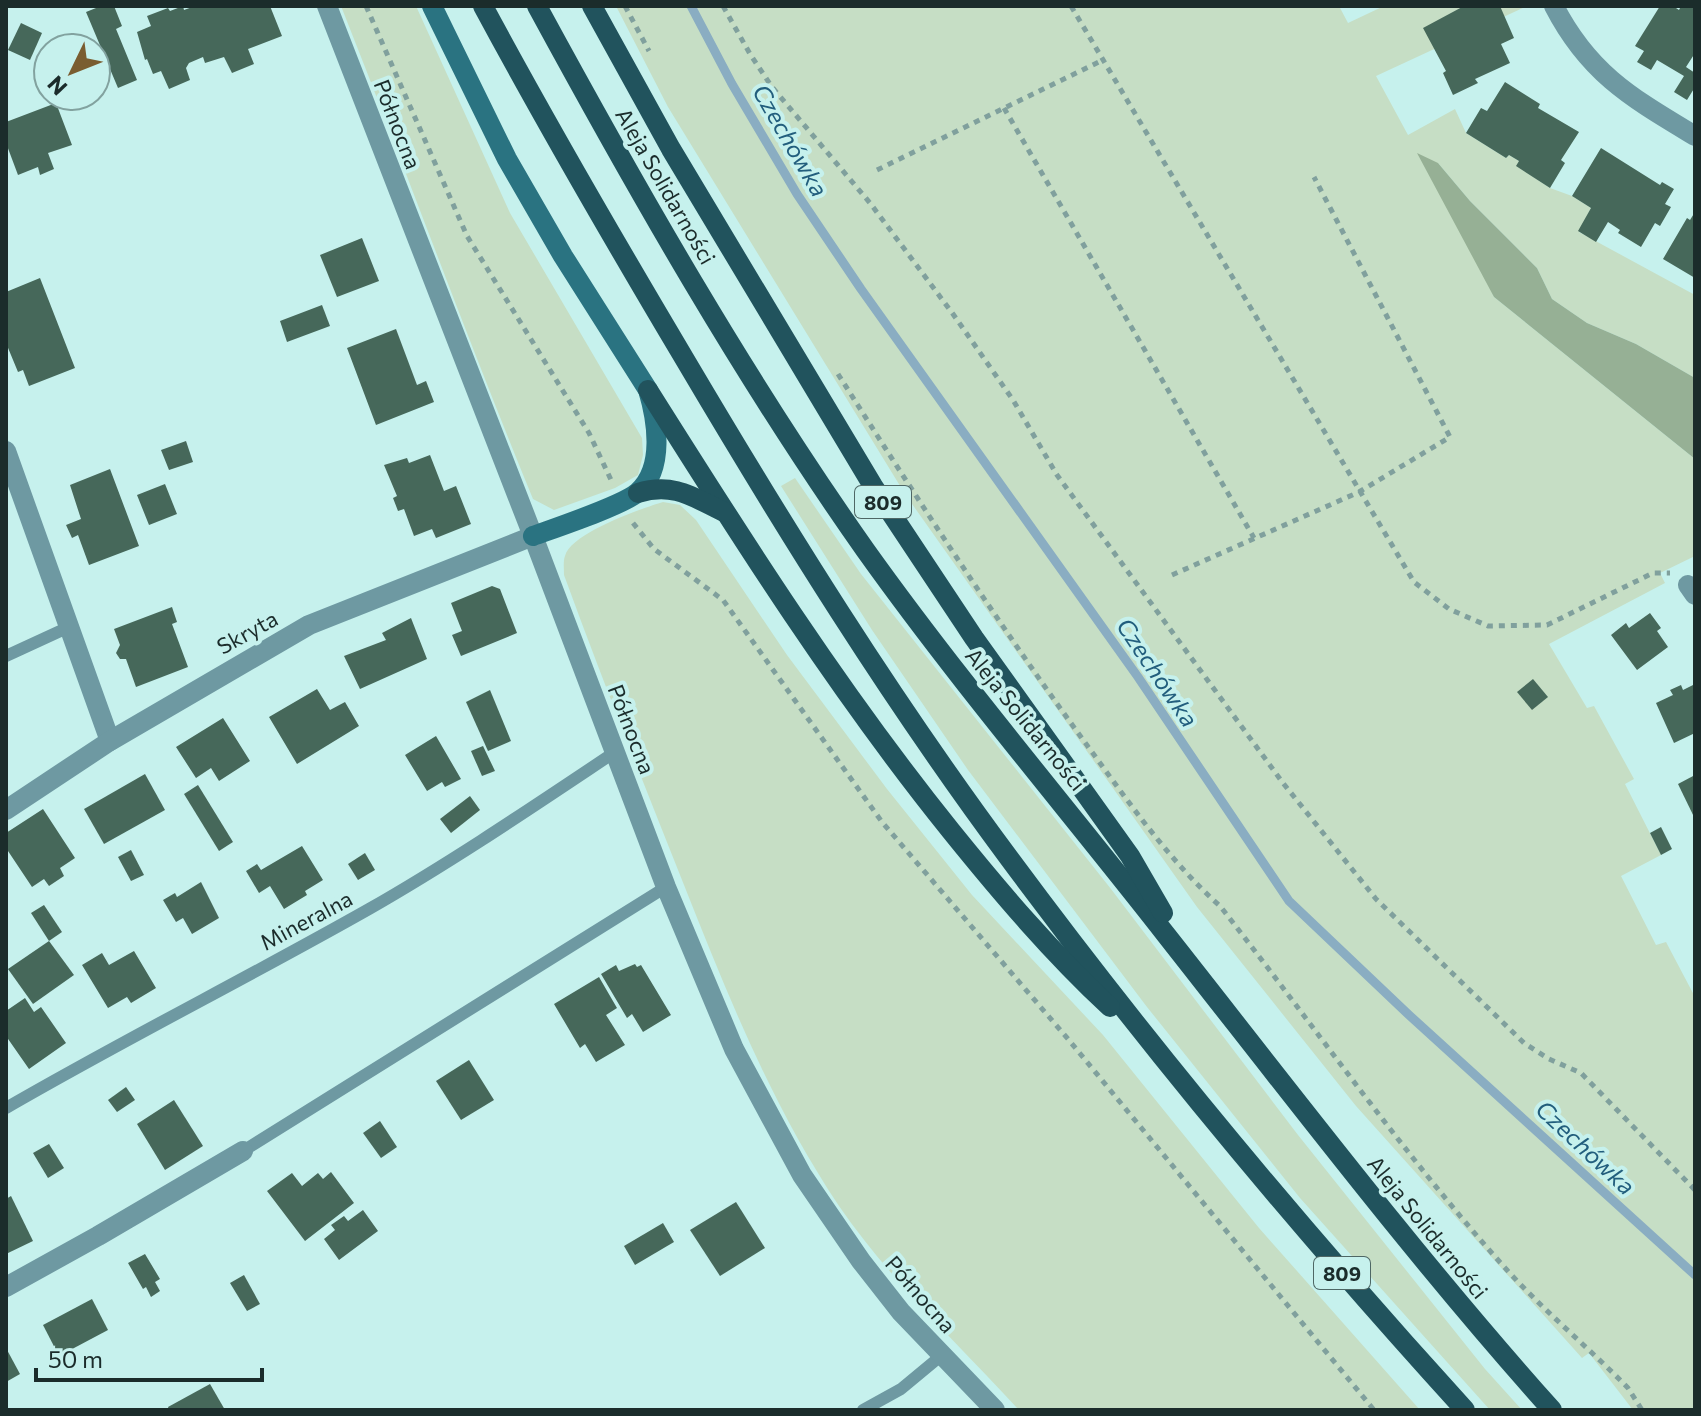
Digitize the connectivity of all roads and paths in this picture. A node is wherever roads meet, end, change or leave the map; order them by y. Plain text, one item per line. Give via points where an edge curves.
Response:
1 (327, 6) edge
2 (366, 6) edge
3 (432, 6) edge
4 (483, 6) edge
5 (537, 6) edge
6 (592, 6) edge
7 (625, 6) edge
8 (723, 6) edge
9 (1071, 6) edge
10 (1554, 6) edge
11 (650, 53) dead end
12 (1103, 60) junction
13 (1004, 108) junction
14 (1695, 136) edge
15 (877, 170) dead end
16 (1314, 177) dead end
17 (836, 370) dead end
18 (648, 390) junction
19 (6, 451) edge
20 (1359, 492) junction
21 (630, 497) junction
22 (724, 512) junction
23 (533, 536) junction
24 (1254, 538) junction
25 (1172, 575) dead end
26 (1643, 578) dead end
27 (69, 627) junction
28 (6, 656) edge
29 (110, 741) junction
30 (615, 752) junction
31 (6, 810) edge
32 (666, 887) junction
33 (1201, 979) junction
34 (1151, 1045) junction
35 (6, 1108) edge
36 (243, 1151) joint
37 (1695, 1190) edge
38 (6, 1287) edge
39 (942, 1355) junction
40 (863, 1410) edge
41 (995, 1410) edge
42 (1374, 1410) edge
43 (1465, 1410) edge
44 (1552, 1410) edge
45 (1642, 1410) edge

1 - 23 street, Północna
2 - 21 path via 467,236
3 - 18 main road, 809 via 507,159
4 - 34 main road via 632,270 830,599 999,845
5 - 33 main road, Aleja Solidarności via 691,278 845,521 954,669
6 - 33 main road, 809 via 671,149 873,486 1130,856
7 - 11 path
8 - 37 path via 772,87 870,203 953,314 1057,475 1250,740 1376,899 1524,1043 1581,1073
9 - 12 path
10 - 14 street via 1598,70
12 - 13 path
12 - 20 path
13 - 15 path
13 - 24 path
16 - 20 path via 1450,437
17 - 45 path via 1023,658 1118,786 1194,883 1220,906 1450,1203 1508,1271 1628,1388
18 - 21 main road via 655,412 656,451 651,472
18 - 22 main road, 809
19 - 27 street
20 - 24 path
20 - 26 path via 1414,582 1449,609 1488,626 1547,625
21 - 22 main road via 670,488
21 - 23 main road
21 - 42 path via 627,515 654,549 723,600 882,822
22 - 34 main road, 809 via 907,777 1064,964
23 - 29 street, Skryta via 309,625
23 - 30 street, Północna
24 - 25 path
27 - 28 lane
27 - 29 street
29 - 31 street, Skryta
30 - 32 street, Północna
30 - 35 lane, Mineralna via 368,910
32 - 36 lane
32 - 39 street, Północna via 734,1049 802,1175 861,1261
33 - 44 main road, Aleja Solidarności / 809 via 1419,1257
34 - 43 main road, 809
36 - 38 street
39 - 40 lane via 901,1389
39 - 41 street, Północna

